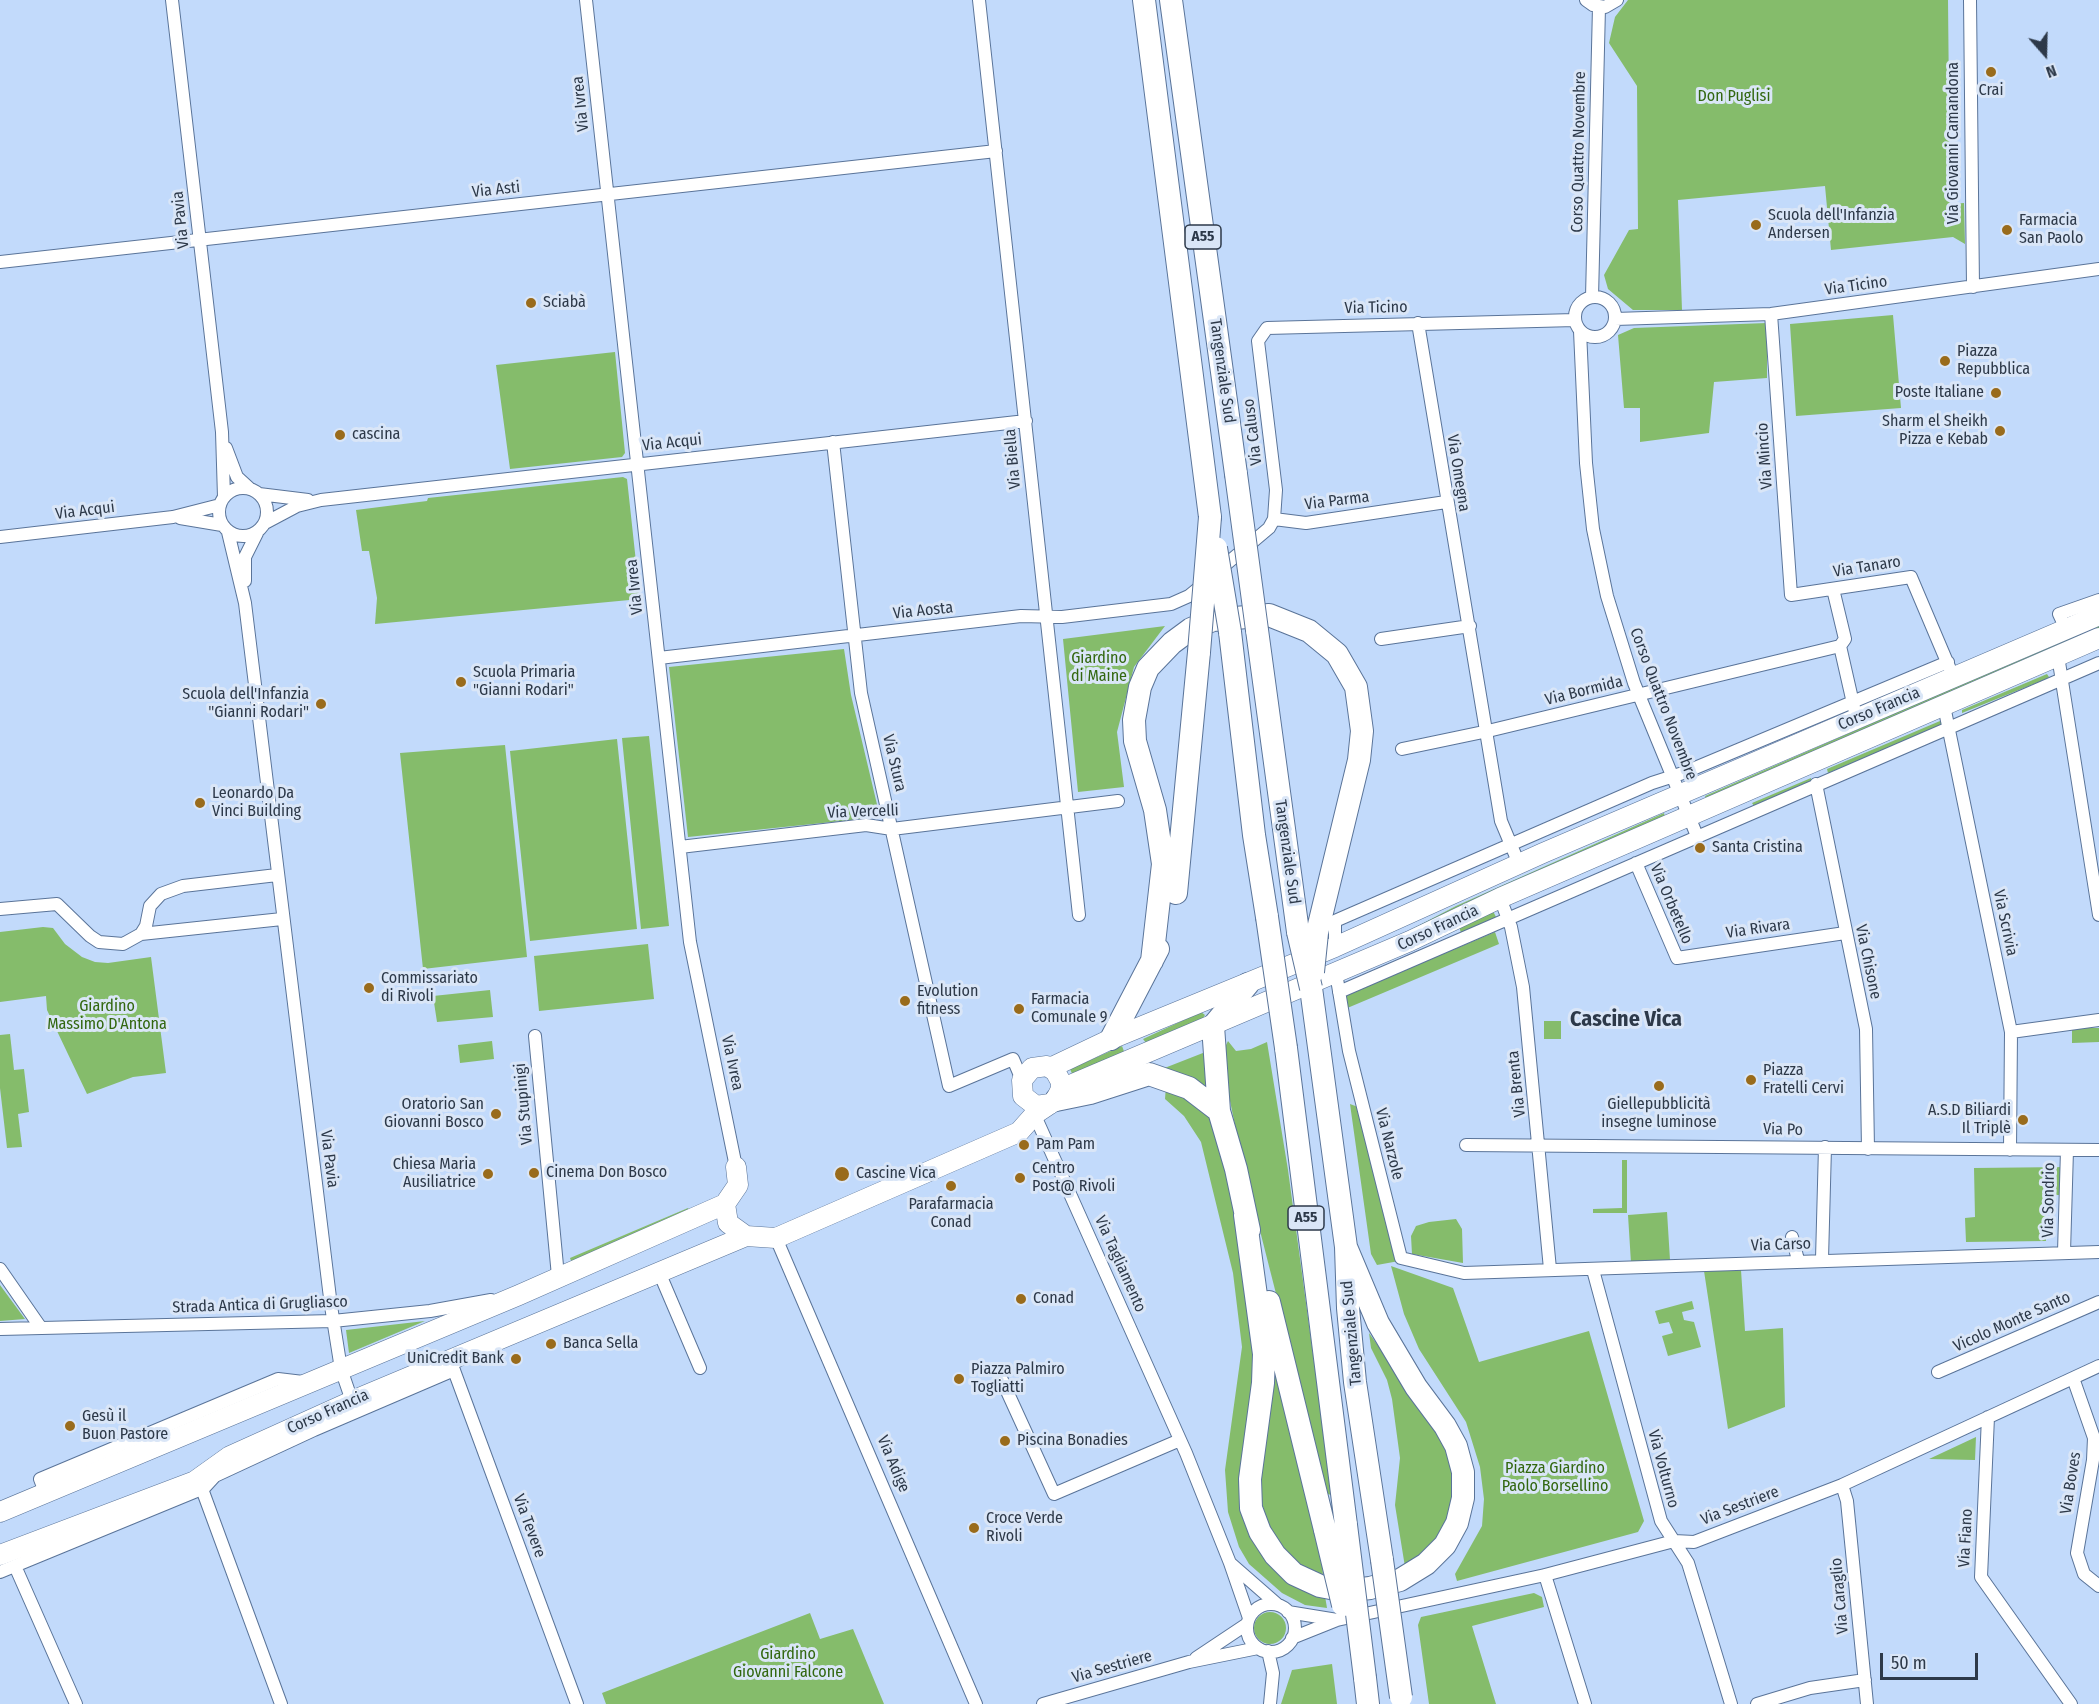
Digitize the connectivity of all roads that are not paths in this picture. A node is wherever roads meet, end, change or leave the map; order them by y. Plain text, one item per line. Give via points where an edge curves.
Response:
1 (172, 0) edge
2 (586, 0) edge
3 (979, 0) edge
4 (1144, 0) edge
5 (1171, 0) edge
6 (1586, 0) edge
7 (1617, 0) edge
8 (1970, 0) edge
9 (1599, 7) junction
10 (996, 151) junction
11 (608, 195) junction
12 (200, 239) junction
13 (0, 262) edge
14 (2099, 268) edge
15 (1973, 287) junction
16 (1592, 297) junction
17 (1771, 314) junction
18 (1615, 319) junction
19 (1418, 323) junction
20 (1577, 325) junction
21 (1258, 341) joint
22 (1026, 421) junction
23 (222, 435) junction
24 (833, 442) junction
25 (638, 463) junction
26 (254, 491) junction
27 (321, 500) junction
28 (222, 501) junction
29 (1446, 502) junction
30 (173, 517) junction
31 (1210, 517) junction
32 (1274, 519) junction
33 (265, 523) junction
34 (225, 528) junction
35 (257, 533) junction
36 (0, 537) edge
37 (1833, 589) junction
38 (1791, 595) joint
39 (245, 600) junction
40 (2099, 600) edge
41 (2099, 615) edge
42 (1045, 617) junction
43 (1470, 626) junction
44 (2066, 629) junction
45 (854, 635) junction
46 (2099, 638) edge
47 (1382, 639) dead end
48 (1840, 646) junction
49 (2058, 656) junction
50 (658, 658) junction
51 (2099, 663) edge
52 (1951, 670) junction
53 (2061, 680) junction
54 (1638, 695) junction
55 (1944, 706) junction
56 (1855, 711) junction
57 (1947, 728) junction
58 (1488, 731) junction
59 (1402, 749) dead end
60 (1813, 763) junction
61 (1818, 783) junction
62 (1676, 786) junction
63 (1118, 801) dead end
64 (1067, 808) junction
65 (1689, 816) junction
66 (892, 829) junction
67 (1698, 836) junction
68 (1511, 845) junction
69 (680, 847) junction
70 (1636, 863) junction
71 (1519, 864) junction
72 (277, 876) junction
73 (1419, 885) junction
74 (1500, 898) junction
75 (1428, 906) junction
76 (0, 909) edge
77 (1079, 915) dead end
78 (2099, 915) edge
79 (282, 919) junction
80 (1509, 919) junction
81 (1845, 933) junction
82 (141, 934) junction
83 (1335, 947) junction
84 (1677, 958) joint
85 (1152, 961) junction
86 (1337, 983) junction
87 (1248, 984) junction
88 (1311, 988) junction
89 (2099, 1020) edge
90 (1213, 1026) junction
91 (2011, 1032) junction
92 (535, 1036) dead end
93 (1111, 1039) junction
94 (1050, 1068) junction
95 (1022, 1080) junction
96 (1046, 1102) junction
97 (1219, 1111) junction
98 (1466, 1145) dead end
99 (1540, 1146) junction
100 (1825, 1147) junction
101 (1868, 1149) junction
102 (2010, 1150) junction
103 (2067, 1150) junction
104 (2099, 1150) edge
105 (736, 1167) joint
106 (725, 1204) junction
107 (1245, 1215) junction
108 (746, 1236) junction
109 (1792, 1237) dead end
110 (776, 1238) junction
111 (1346, 1247) junction
112 (2064, 1252) junction
113 (2099, 1252) edge
114 (1822, 1259) junction
115 (1798, 1260) junction
116 (0, 1269) edge
117 (1550, 1269) junction
118 (1593, 1269) junction
119 (659, 1272) junction
120 (1464, 1273) joint
121 (558, 1276) junction
122 (2099, 1302) edge
123 (433, 1319) junction
124 (333, 1321) junction
125 (41, 1328) junction
126 (0, 1329) edge
127 (452, 1365) junction
128 (2099, 1366) edge
129 (700, 1368) dead end
130 (341, 1369) junction
131 (1938, 1372) dead end
132 (1001, 1378) dead end
133 (2073, 1378) junction
134 (352, 1401) junction
135 (1988, 1417) junction
136 (1180, 1440) junction
137 (1842, 1485) junction
138 (202, 1489) junction
139 (0, 1512) edge
140 (1336, 1527) junction
141 (1674, 1541) junction
142 (7, 1560) edge
143 (1230, 1563) junction
144 (0, 1572) edge
145 (1545, 1575) junction
146 (2099, 1586) edge
147 (1283, 1608) junction
148 (1337, 1620) junction
149 (1248, 1621) junction
150 (1292, 1638) junction
151 (1263, 1649) junction
152 (1189, 1662) junction
153 (1865, 1680) junction
154 (1401, 1701) edge
155 (76, 1704) edge
156 (281, 1704) edge
157 (577, 1704) edge
158 (976, 1704) edge
159 (1043, 1704) edge
160 (1270, 1704) edge
161 (1368, 1704) edge
162 (1585, 1704) edge
163 (1731, 1704) edge
164 (1757, 1704) edge
165 (1867, 1704) edge
166 (2071, 1704) edge

1 - 12 street, Via Pavia
2 - 11 street, Via Ivrea
3 - 10 street, Via Biella
4 - 31 highway, Tangenziale Sud / A55
5 - 88 highway, Tangenziale Sud / A55, bridge via 1295,909
6 - 9 street
7 - 9 street
8 - 15 street, Via Giovanni Camandona
9 - 16 street, Corso Quattro Novembre
10 - 11 street, Via Asti
10 - 22 street, Via Biella
11 - 12 street, Via Asti
11 - 25 street, Via Ivrea
12 - 13 street, Via Asti
12 - 23 street, Via Pavia
14 - 15 street, Via Ticino
15 - 17 street, Via Ticino
16 - 18 street via 1609,303
16 - 20 street via 1577,307
17 - 18 street, Via Ticino
17 - 38 street, Via Mincio
18 - 20 street via 1614,326 1604,335 1591,337
19 - 20 street, Via Ticino
19 - 21 street, Via Ticino via 1276,326 1267,328
19 - 29 street, Via Omegna
20 - 54 street, Corso Quattro Novembre via 1593,529 1619,640
21 - 32 street, Via Caluso via 1276,490
22 - 24 street, Via Acqui
22 - 42 street, Via Biella
23 - 26 street, Via Pavia via 237,477
23 - 28 street, Via Pavia
24 - 25 street, Via Acqui
24 - 45 street, Via Stura
25 - 27 street, Via Acqui
25 - 50 street, Via Ivrea
26 - 27 street, Via Acqui via 287,499
26 - 28 street via 235,489
26 - 33 street via 267,507
27 - 33 street, Via Acqui via 297,506
28 - 30 street, Via Acqui
28 - 34 street
29 - 32 street, Via Parma via 1306,523
29 - 43 street, Via Omegna
30 - 34 street, Via Acqui
30 - 36 street, Via Acqui
31 - 85 highway, bridge via 1173,914
31 - 140 highway, Tangenziale Sud / A55, bridge via 1230,632 1254,835 1286,1048
32 - 42 street, Via Aosta via 1269,528 1189,596 1171,604
33 - 35 street
34 - 35 street via 242,537
34 - 39 street, Via Pavia
35 - 39 street, Via Pavia via 245,557
37 - 38 street, Via Tanaro
37 - 48 street via 1845,639
37 - 52 street, Via Tanaro via 1911,577
39 - 72 street, Via Pavia
40 - 44 street via 2060,614
41 - 44 main road, Corso Francia
42 - 45 street, Via Aosta via 1021,616
42 - 64 street, Via Biella
43 - 47 street
43 - 58 street, Via Omegna
44 - 52 main road, Corso Francia
45 - 50 street, Via Aosta
45 - 66 street, Via Stura via 861,693
46 - 49 main road, Corso Francia
48 - 54 street, Via Bormida
48 - 56 street
49 - 53 street
49 - 55 main road, Corso Francia
50 - 69 street, Via Ivrea
51 - 53 street, Corso Francia
52 - 56 main road, Corso Francia
53 - 57 street, Corso Francia
53 - 78 street
54 - 58 street, Via Bormida
54 - 62 street, Corso Quattro Novembre
55 - 57 street, Via Scrivia
55 - 60 main road, Corso Francia
56 - 62 main road, Corso Francia
57 - 61 street, Corso Francia
57 - 91 street, Via Scrivia
58 - 59 street, Via Bormida
58 - 68 street, Via Omegna via 1501,820
60 - 61 street
60 - 65 main road, Corso Francia
61 - 67 street, Corso Francia
61 - 81 street, Via Chisone
62 - 65 street, Corso Quattro Novembre
62 - 68 street, Corso Francia via 1652,783
62 - 71 main road, Corso Francia
63 - 64 street, Via Vercelli
64 - 66 street, Via Vercelli
64 - 77 street, Via Biella
65 - 67 street, Corso Quattro Novembre
65 - 74 main road, Corso Francia
66 - 69 street, Via Vercelli via 866,825
66 - 95 street, Via Stura via 949,1086 1013,1059
67 - 70 street, Corso Francia
68 - 71 street, Via Omegna
68 - 73 street, Corso Francia
69 - 105 street, Via Ivrea via 690,942
70 - 80 street, Corso Francia
70 - 84 street, Via Orbetello
71 - 75 main road, Corso Francia
72 - 79 street, Via Pavia
72 - 82 street via 183,886 161,894 150,906
73 - 75 street, Corso Francia
73 - 83 street, Corso Francia via 1335,921
74 - 80 street, Via Brenta
74 - 86 main road, Corso Francia
75 - 83 main road, Corso Francia
76 - 82 street via 57,904 99,942 123,944
79 - 82 street
79 - 124 street, Via Pavia
80 - 86 street, Corso Francia
80 - 99 street, Via Brenta via 1523,987
81 - 84 street, Via Rivara
81 - 101 street, Via Chisone via 1866,1029
83 - 87 main road, Corso Francia
85 - 88 highway, bridge via 1163,864 1155,810 1135,741 1140,687 1148,668 1172,643 1202,624 1269,615 1309,631 1344,663 1356,687 1362,731 1359,760 1323,901
85 - 93 highway
86 - 90 main road, Corso Francia
86 - 120 street, Via Narzole via 1349,1051 1401,1258
87 - 90 highway
87 - 93 main road, Corso Francia
88 - 111 highway, Tangenziale Sud / A55
89 - 91 street
90 - 96 main road, Corso Francia
90 - 97 highway
91 - 102 street, Via Scrivia
92 - 121 street, Via Stupinigi
93 - 94 main road, Corso Francia
94 - 95 main road via 1032,1068
94 - 96 main road via 1059,1076
95 - 96 main road via 1022,1092
96 - 97 highway via 1149,1074 1189,1088
96 - 110 main road, Corso Francia via 1019,1132
96 - 136 street, Via Tagliamento
97 - 107 highway
98 - 99 street, Via Po
99 - 100 street, Via Po
99 - 117 street, Via Brenta
100 - 101 street, Via Po
100 - 114 street
101 - 102 street, Via Po
102 - 103 street, Via Po
103 - 104 street, Via Po
103 - 112 street, Via Sondrio
105 - 106 main road via 738,1185
106 - 108 main road via 728,1223
106 - 121 main road, Corso Francia
107 - 111 highway via 1264,1354 1250,1479 1251,1508 1260,1532 1294,1574 1320,1586 1346,1591 1400,1580 1426,1564 1457,1523 1463,1498 1456,1446 1395,1355
107 - 140 highway
108 - 110 main road
108 - 119 main road, Corso Francia
109 - 115 street
110 - 158 street, Via Adige
111 - 154 highway, Tangenziale Sud / A55, bridge via 1353,1361
112 - 113 street, Via Carso
112 - 114 street, Via Carso
114 - 115 street, Via Carso
115 - 118 street, Via Carso
116 - 125 street
117 - 118 street, Via Carso
117 - 120 street, Via Carso
118 - 141 street, Via Volturno via 1661,1521
119 - 127 main road, Corso Francia
119 - 129 street
121 - 123 main road, Corso Francia via 519,1294
122 - 131 street, Vicolo Monte Santo
123 - 124 street, Strada Antica di Grugliasco
123 - 130 main road, Corso Francia
124 - 125 street, Strada Antica di Grugliasco
124 - 130 street, Via Pavia
125 - 126 street, Strada Antica di Grugliasco
127 - 134 main road, Corso Francia
127 - 138 street, Corso Francia via 225,1471
127 - 157 street, Via Tevere
128 - 133 street, Via Sestriere
130 - 134 street, Via Pavia
130 - 139 main road, Corso Francia
132 - 136 street via 1053,1494
133 - 135 street, Via Sestriere
133 - 146 street, Via Boves via 2094,1438 2076,1553 2084,1574
134 - 142 main road, Corso Francia via 230,1456 195,1481
135 - 137 street, Via Sestriere
135 - 166 street, Via Fiano via 1981,1577
136 - 143 street, Via Tagliamento
137 - 141 street, Via Sestriere via 1694,1542
137 - 153 street, Via Caraglio via 1848,1501
138 - 142 street, Corso Francia
138 - 156 street
140 - 161 highway, Tangenziale Sud / A55, bridge
141 - 145 street, Via Sestriere
141 - 163 street, Via Volturno via 1688,1563
142 - 144 street, Corso Francia
142 - 155 street
143 - 147 street, Via Tagliamento
143 - 149 street, Via Tagliamento
145 - 148 street, Via Sestriere
145 - 162 street
147 - 148 street, Via Sestriere
147 - 149 street via 1264,1605
147 - 150 street via 1294,1624
148 - 150 street, Via Sestriere
149 - 151 street via 1249,1637
149 - 152 street, Via Sestriere
150 - 151 street via 1282,1649
151 - 152 street, Via Sestriere
151 - 160 street via 1273,1673
152 - 159 street, Via Sestriere
153 - 164 street via 1810,1688
153 - 165 street, Via Caraglio

